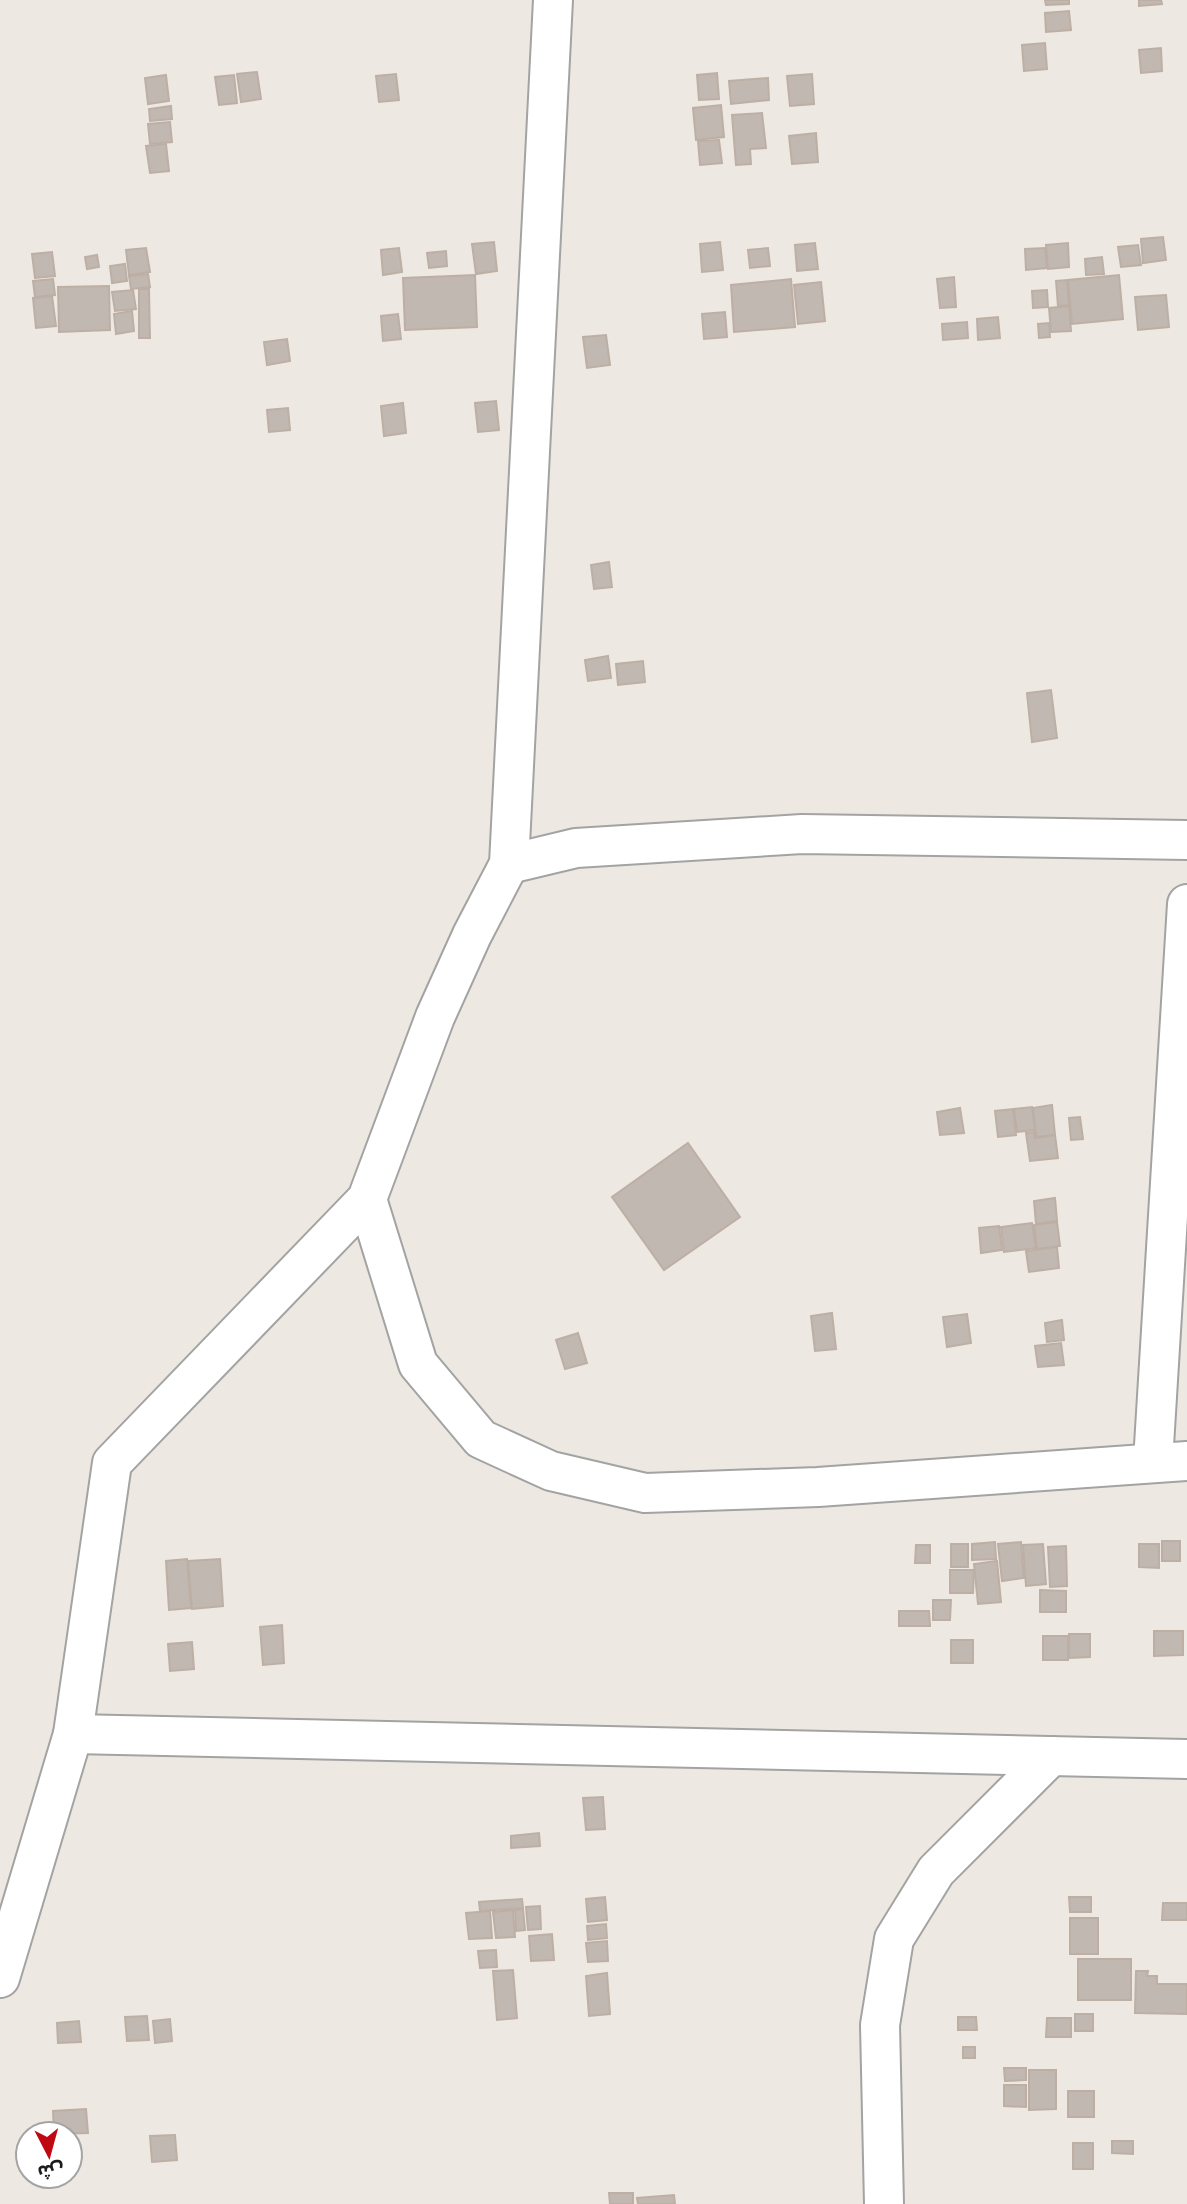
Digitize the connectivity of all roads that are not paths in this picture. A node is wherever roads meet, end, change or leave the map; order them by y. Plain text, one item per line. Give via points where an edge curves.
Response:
1 (553, 0) edge
2 (1187, 840) edge
3 (509, 864) junction
4 (1187, 904) edge
5 (367, 1199) junction
6 (1170, 1462) edge
7 (73, 1734) junction
8 (1051, 1756) junction
9 (1187, 1759) edge
10 (0, 1978) edge
11 (884, 2204) edge

1 - 3 street
2 - 3 street via 802,834 576,848
3 - 5 street via 435,1017
4 - 6 street
5 - 6 street via 418,1364 481,1439 551,1471 645,1493 818,1487
5 - 7 street via 112,1463
7 - 8 street
7 - 10 street
8 - 9 street
8 - 11 street via 936,1871 894,1939 880,2025

